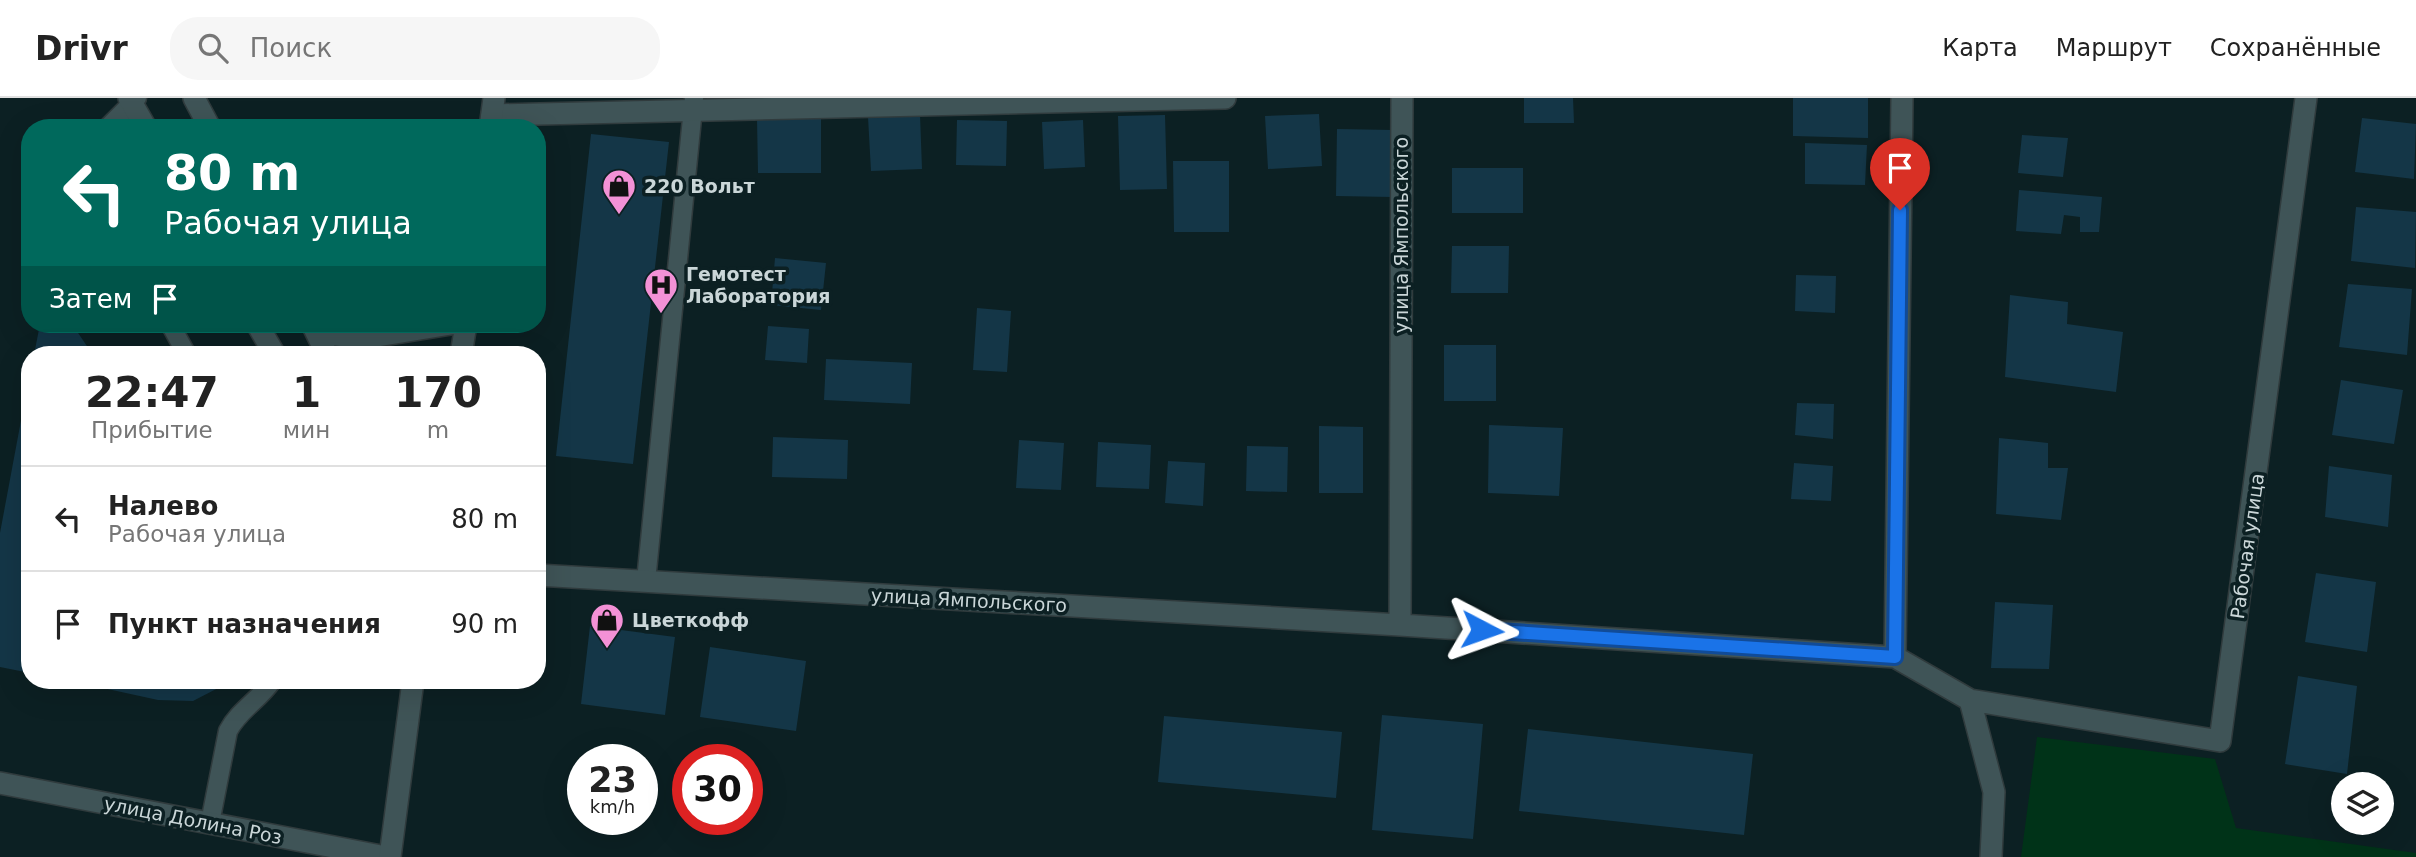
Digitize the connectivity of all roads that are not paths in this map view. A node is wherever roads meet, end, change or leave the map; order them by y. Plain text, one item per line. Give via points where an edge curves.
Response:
1 (194, 98) edge
2 (1225, 98) edge
3 (1402, 98) edge
4 (1902, 98) edge
5 (2306, 98) edge
6 (132, 99) edge
7 (694, 104) edge
8 (492, 113) edge
9 (115, 119) edge
10 (142, 119) edge
11 (205, 119) edge
12 (340, 333) edge
13 (396, 333) edge
14 (546, 575) edge
15 (646, 581) junction
16 (1400, 625) junction
17 (1895, 657) junction
18 (266, 689) edge
19 (412, 689) edge
20 (1970, 700) junction
21 (0, 783) edge
22 (210, 823) junction
23 (388, 857) edge
24 (1991, 857) edge

1 - 11 street
2 - 7 street
3 - 16 street, улица Ямпольского
4 - 17 street
5 - 20 street, Рабочая улица via 2220,741
6 - 9 lane
6 - 10 street
7 - 8 street
7 - 15 lane
12 - 13 street via 365,338
14 - 15 street, улица Ямпольского
15 - 16 street, улица Ямпольского
16 - 17 street, улица Ямпольского
17 - 20 street
18 - 22 lane via 246,705 228,731
19 - 23 street
20 - 24 street via 1994,792
21 - 22 street, улица Долина Роз
22 - 23 street, улица Долина Роз

